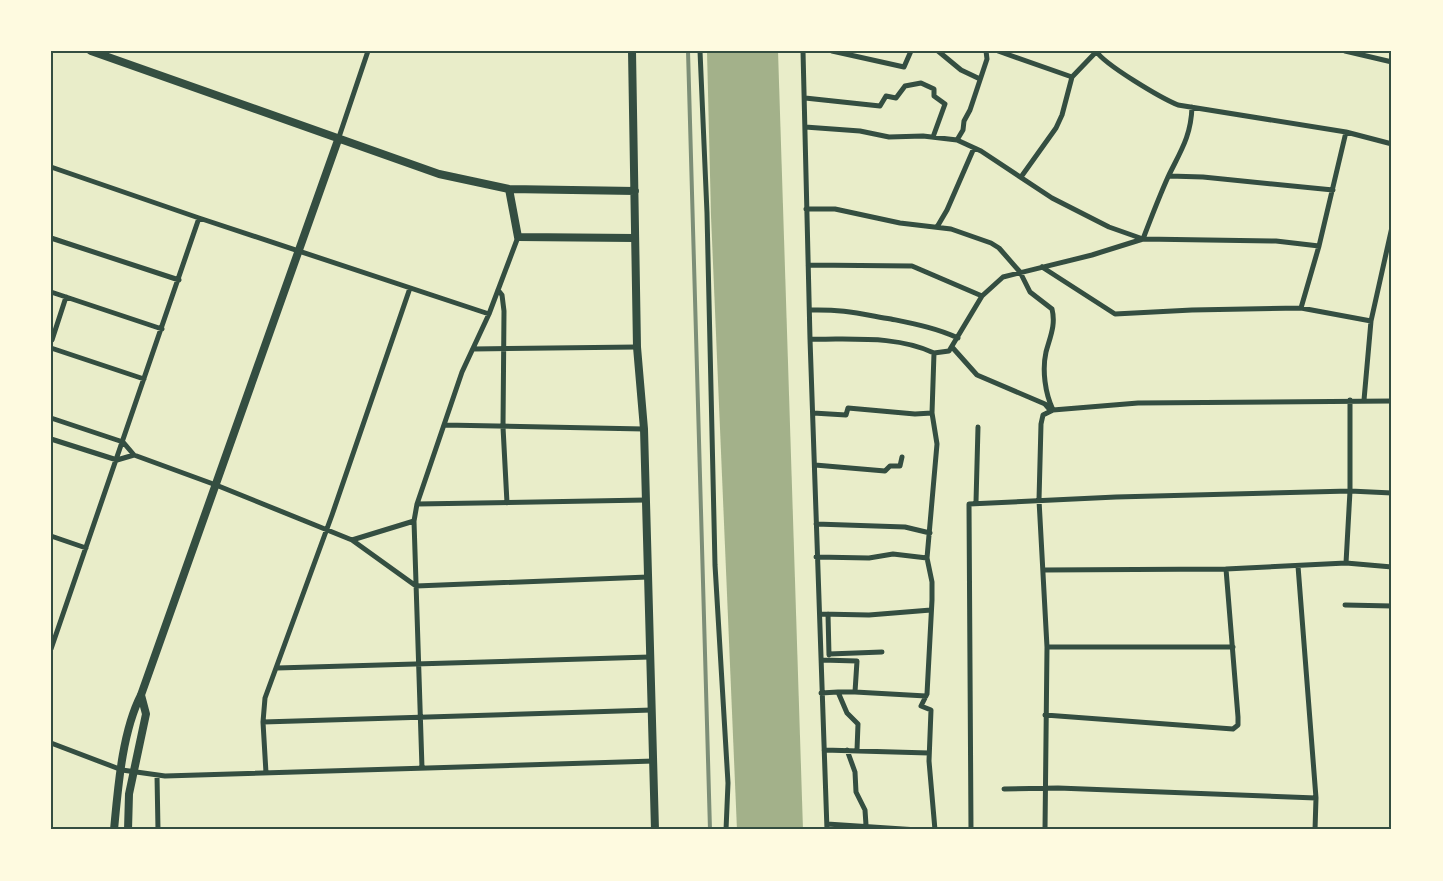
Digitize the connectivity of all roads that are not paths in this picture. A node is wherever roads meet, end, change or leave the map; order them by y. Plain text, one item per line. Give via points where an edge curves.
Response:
1 (91, 51) edge
2 (368, 51) edge
3 (632, 51) edge
4 (700, 51) edge
5 (803, 51) edge
6 (832, 51) edge
7 (911, 51) edge
8 (938, 51) edge
9 (986, 51) edge
10 (998, 51) edge
11 (1345, 51) edge
12 (1096, 52) edge
13 (1392, 62) edge
14 (1072, 77) junction
15 (980, 79) junction
16 (805, 98) junction
17 (1192, 107) junction
18 (805, 127) junction
19 (1346, 132) junction
20 (934, 137) junction
21 (338, 140) junction
22 (957, 140) junction
23 (1392, 144) edge
24 (974, 148) junction
25 (51, 167) edge
26 (1169, 176) junction
27 (1021, 177) junction
28 (510, 189) junction
29 (1333, 190) junction
30 (635, 191) junction
31 (806, 209) junction
32 (199, 218) junction
33 (936, 227) junction
34 (1392, 227) edge
35 (518, 237) junction
36 (51, 238) edge
37 (634, 238) junction
38 (1143, 239) junction
39 (1319, 246) junction
40 (300, 251) junction
41 (808, 265) junction
42 (1041, 267) junction
43 (1020, 272) junction
44 (179, 280) junction
45 (410, 288) junction
46 (498, 290) junction
47 (51, 292) edge
48 (982, 296) junction
49 (66, 297) junction
50 (1301, 308) junction
51 (810, 310) junction
52 (489, 314) junction
53 (1372, 321) junction
54 (162, 329) junction
55 (958, 338) junction
56 (810, 339) junction
57 (52, 340) edge
58 (637, 347) junction
59 (952, 347) junction
60 (51, 348) edge
61 (473, 349) junction
62 (503, 350) junction
63 (934, 353) junction
64 (144, 379) junction
65 (1350, 400) junction
66 (1364, 400) junction
67 (1392, 401) edge
68 (1052, 410) junction
69 (813, 413) junction
70 (932, 413) junction
71 (51, 418) edge
72 (444, 425) junction
73 (503, 427) junction
74 (978, 427) dead end
75 (644, 429) junction
76 (51, 439) edge
77 (123, 442) junction
78 (134, 455) junction
79 (902, 457) dead end
80 (117, 460) junction
81 (815, 466) junction
82 (216, 485) junction
83 (1350, 491) junction
84 (1392, 493) edge
85 (646, 500) junction
86 (1039, 500) junction
87 (976, 502) junction
88 (416, 504) junction
89 (507, 504) junction
90 (414, 521) junction
91 (816, 524) junction
92 (326, 529) junction
93 (930, 533) junction
94 (51, 536) edge
95 (352, 540) junction
96 (86, 548) junction
97 (816, 557) junction
98 (927, 558) junction
99 (1346, 563) junction
100 (1298, 566) junction
101 (1392, 567) edge
102 (1226, 569) junction
103 (1044, 570) junction
104 (648, 577) junction
105 (416, 586) junction
106 (1345, 605) dead end
107 (1392, 606) edge
108 (931, 610) junction
109 (820, 614) junction
110 (828, 614) junction
111 (52, 646) edge
112 (1047, 647) junction
113 (1233, 647) junction
114 (882, 652) dead end
115 (829, 654) junction
116 (650, 657) junction
117 (822, 660) junction
118 (829, 661) junction
119 (418, 663) junction
120 (276, 668) junction
121 (838, 692) junction
122 (855, 692) junction
123 (821, 693) junction
124 (141, 695) junction
125 (926, 696) junction
126 (652, 710) junction
127 (1045, 715) junction
128 (420, 716) junction
129 (263, 722) junction
130 (51, 743) edge
131 (824, 750) junction
132 (847, 750) junction
133 (857, 750) junction
134 (929, 753) junction
135 (654, 761) junction
136 (422, 768) junction
137 (122, 770) junction
138 (133, 772) junction
139 (266, 773) junction
140 (157, 776) junction
141 (1004, 789) dead end
142 (1046, 789) junction
143 (1316, 798) junction
144 (866, 826) junction
145 (827, 827) edge
146 (114, 830) edge
147 (128, 830) edge
148 (158, 830) edge
149 (655, 830) edge
150 (726, 830) edge
151 (918, 830) edge
152 (935, 830) edge
153 (971, 830) edge
154 (1045, 830) edge
155 (1315, 830) edge

1 - 21 street
2 - 21 street
3 - 30 street
4 - 150 street via 708,232 715,565 728,784
5 - 16 street
6 - 7 street via 904,67
8 - 15 street via 961,70
9 - 15 street via 987,60
10 - 14 street
11 - 13 street
12 - 14 street
12 - 17 street via 1158,96
14 - 27 street via 1056,128
15 - 22 street
16 - 18 street
16 - 20 street via 880,106 886,96 896,98 904,86 921,82 934,89 934,96 945,105
17 - 19 street
17 - 26 street via 1189,135
18 - 20 street via 860,131 889,137
18 - 31 street
19 - 23 street
19 - 29 street
20 - 22 street
21 - 28 street via 439,174
21 - 40 street
22 - 24 street
24 - 27 street
24 - 33 street via 947,210
25 - 32 street
26 - 29 street
26 - 38 street
27 - 38 street via 1052,198 1109,227
28 - 30 street
28 - 35 street
29 - 39 street
30 - 37 street
31 - 33 street via 836,208 900,223
31 - 41 street
32 - 40 street
32 - 44 street
33 - 43 street via 951,229 999,248
34 - 53 street
35 - 37 street
35 - 46 street
36 - 44 street
37 - 58 street
38 - 39 street via 1276,241
38 - 42 street
39 - 50 street
40 - 45 street
40 - 82 street
41 - 48 street via 912,266
41 - 51 street
42 - 43 street
42 - 50 street via 1116,314
43 - 48 street via 1003,277
43 - 68 street via 1030,292 1052,309 1053,328 1046,353 1045,378 1046,397
44 - 54 street
45 - 52 street
45 - 92 street
46 - 52 street
46 - 62 street via 503,303
47 - 49 street
48 - 55 street
49 - 54 street
49 - 57 street
50 - 53 street
51 - 55 street via 864,313 935,328
51 - 56 street
52 - 61 street
53 - 66 street
54 - 64 street
55 - 59 street
56 - 63 street via 869,339 918,345
56 - 69 street
58 - 62 street
58 - 75 street
59 - 63 street via 948,352
59 - 68 street via 977,375
60 - 64 street
61 - 62 street
61 - 72 street
62 - 73 street
63 - 70 street
64 - 77 street
65 - 66 street
65 - 68 street via 1138,403
65 - 83 street
66 - 67 street
68 - 86 street via 1043,415 1041,424
69 - 70 street via 846,415 848,408
69 - 81 street
70 - 93 street via 937,444
71 - 77 street
72 - 73 street
72 - 88 street
73 - 75 street
73 - 89 street
74 - 87 street
75 - 85 street
76 - 80 street
77 - 78 street
77 - 80 street
78 - 80 street
78 - 82 street
79 - 81 street via 900,466 890,466 884,471
80 - 96 street
81 - 91 street
82 - 92 street
82 - 124 street
83 - 84 street
83 - 86 street
83 - 99 street
85 - 89 street
85 - 104 street
86 - 87 street
86 - 103 street
87 - 153 street via 967,506
88 - 89 street
88 - 90 street
90 - 95 street
90 - 105 street
91 - 93 street via 905,527
91 - 97 street
92 - 95 street
92 - 120 street
93 - 98 street
94 - 96 street
95 - 105 street
96 - 111 street
97 - 98 street via 869,558 893,554
97 - 109 street
98 - 108 street via 932,582
99 - 100 street
99 - 101 street
100 - 102 street
100 - 143 street
102 - 103 street
102 - 113 street
103 - 112 street
104 - 105 street
104 - 116 street
105 - 119 street
106 - 107 street
108 - 110 street via 868,615
108 - 125 street
109 - 110 street
109 - 117 street
110 - 115 street
112 - 113 street
112 - 127 street
113 - 127 street via 1238,717 1238,725 1233,729
114 - 115 street
115 - 118 street
116 - 119 street
116 - 126 street
117 - 118 street
117 - 123 street
118 - 122 street via 857,661
119 - 120 street
119 - 128 street
120 - 129 street via 265,698
121 - 122 street
121 - 123 street
121 - 133 street via 847,713 858,724
122 - 125 street
123 - 131 street
124 - 137 street via 133,711
124 - 138 street via 146,714
125 - 134 street via 921,706 931,709
126 - 128 street
126 - 135 street
127 - 142 street
128 - 129 street
128 - 136 street
129 - 139 street
130 - 137 street
131 - 132 street
131 - 145 street
132 - 133 street
132 - 144 street via 855,775 856,792 865,810
133 - 134 street
134 - 152 street
135 - 136 street
135 - 149 street
136 - 139 street
137 - 138 street
137 - 146 street
138 - 140 street
138 - 147 street
139 - 140 street
140 - 148 street
141 - 142 street
142 - 143 street
142 - 154 street
143 - 155 street
144 - 145 street
144 - 151 street

